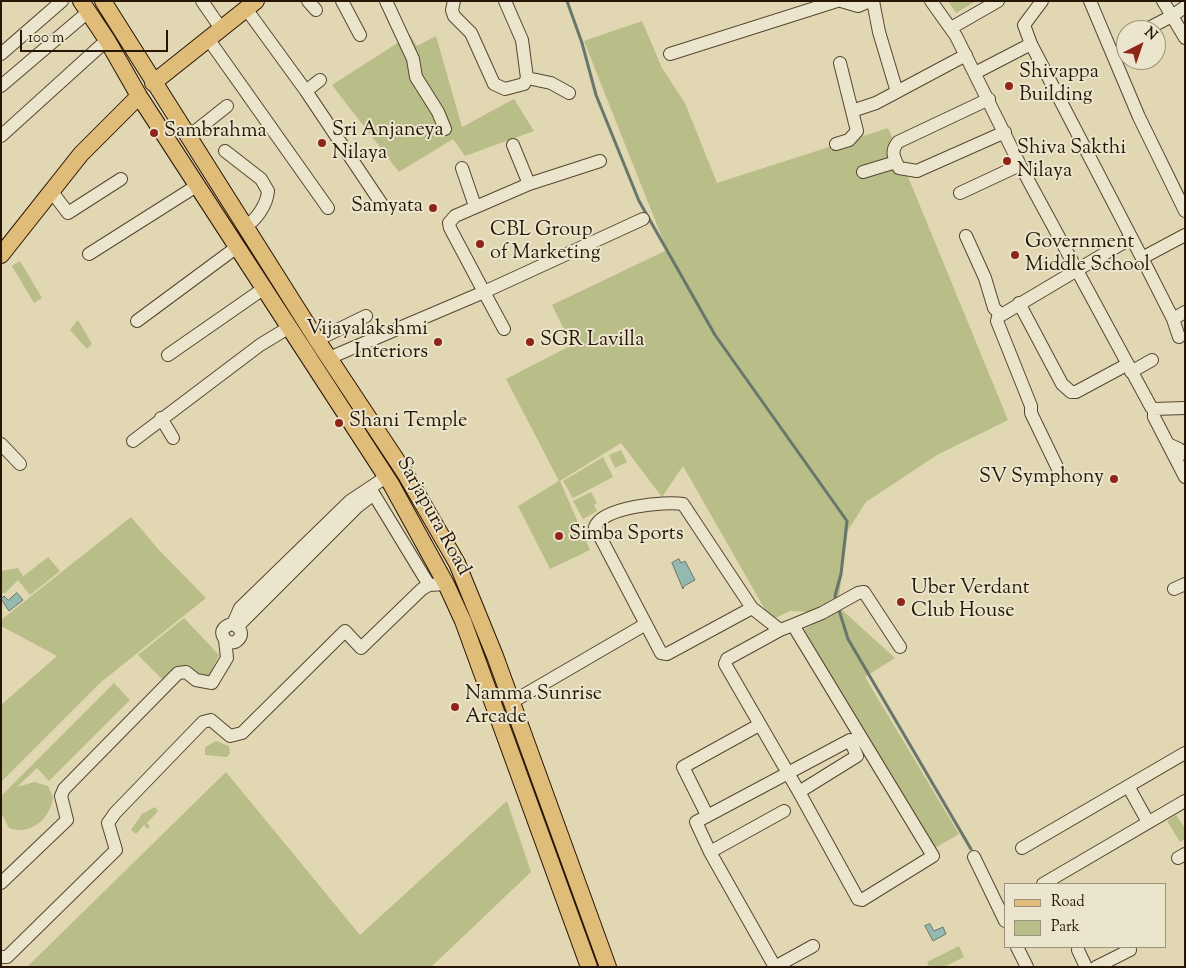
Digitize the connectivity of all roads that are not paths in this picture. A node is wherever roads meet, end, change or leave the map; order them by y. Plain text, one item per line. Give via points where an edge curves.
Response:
1 (62, 1) edge
2 (103, 1) edge
3 (202, 1) edge
4 (342, 1) edge
5 (386, 1) edge
6 (454, 1) edge
7 (505, 1) edge
8 (839, 1) edge
9 (872, 1) edge
10 (931, 1) edge
11 (998, 1) edge
12 (1042, 1) edge
13 (1090, 1) edge
14 (1163, 1) edge
15 (251, 6) edge
16 (85, 7) edge
17 (1185, 7) edge
18 (1172, 16) junction
19 (1164, 20) edge
20 (951, 28) junction
21 (215, 35) junction
22 (360, 35) dead end
23 (1185, 38) edge
24 (107, 40) junction
25 (1031, 44) junction
26 (1, 54) edge
27 (670, 54) dead end
28 (966, 55) junction
29 (840, 63) dead end
30 (975, 73) junction
31 (527, 78) junction
32 (320, 80) dead end
33 (153, 82) junction
34 (1, 86) edge
35 (306, 91) junction
36 (569, 92) dead end
37 (897, 92) junction
38 (139, 96) junction
39 (989, 99) junction
40 (227, 106) dead end
41 (852, 112) junction
42 (445, 130) dead end
43 (1005, 132) junction
44 (1, 136) edge
45 (188, 137) junction
46 (836, 144) dead end
47 (513, 145) dead end
48 (225, 151) dead end
49 (600, 161) dead end
50 (896, 162) junction
51 (1020, 165) junction
52 (462, 168) dead end
53 (863, 172) dead end
54 (121, 179) dead end
55 (528, 184) junction
56 (198, 185) junction
57 (52, 192) junction
58 (960, 193) dead end
59 (383, 206) dead end
60 (474, 206) junction
61 (328, 208) dead end
62 (1185, 211) edge
63 (643, 219) dead end
64 (245, 228) junction
65 (1185, 235) edge
66 (966, 236) dead end
67 (1131, 238) junction
68 (237, 247) junction
69 (89, 254) dead end
70 (1, 255) edge
71 (1142, 258) junction
72 (1076, 270) junction
73 (263, 289) junction
74 (484, 292) junction
75 (1019, 303) junction
76 (1185, 312) edge
77 (1000, 314) junction
78 (366, 316) dead end
79 (1173, 319) junction
80 (137, 321) dead end
81 (288, 328) junction
82 (504, 329) dead end
83 (1179, 337) dead end
84 (317, 340) junction
85 (168, 356) dead end
86 (329, 358) junction
87 (1152, 360) dead end
88 (1129, 368) junction
89 (1185, 408) edge
90 (1154, 409) junction
91 (162, 418) junction
92 (173, 438) dead end
93 (133, 441) dead end
94 (1, 444) edge
95 (1168, 444) junction
96 (1185, 454) edge
97 (20, 464) dead end
98 (1059, 471) dead end
99 (1185, 477) edge
100 (389, 480) junction
101 (372, 491) junction
102 (446, 584) junction
103 (429, 585) junction
104 (752, 608) junction
105 (646, 624) junction
106 (793, 625) junction
107 (780, 630) junction
108 (900, 647) dead end
109 (512, 702) junction
110 (759, 724) junction
111 (1185, 753) edge
112 (788, 773) junction
113 (1128, 786) junction
114 (800, 792) junction
115 (1185, 800) edge
116 (784, 811) dead end
117 (707, 816) junction
118 (1148, 822) junction
119 (1022, 848) dead end
120 (710, 852) junction
121 (974, 857) dead end
122 (1, 883) edge
123 (1045, 883) edge
124 (1004, 919) edge
125 (812, 946) dead end
126 (1018, 948) edge
127 (1078, 950) dead end
128 (1130, 950) dead end
129 (1, 957) edge
130 (589, 967) edge
131 (608, 967) edge
132 (775, 967) edge
133 (1027, 967) edge
134 (1086, 967) edge
135 (1096, 967) edge

1 - 26 street
2 - 33 main road, Sarjapura Road
3 - 21 street
4 - 22 street
5 - 42 street via 413,60 416,77
6 - 31 street via 454,16 470,33 494,84 506,89 524,84
7 - 31 street via 522,40
8 - 9 street via 858,6
8 - 27 street
9 - 37 street
10 - 20 street
11 - 20 street
12 - 25 street via 1024,25
13 - 62 street via 1139,117
14 - 18 street
15 - 21 main road
15 - 35 street
16 - 24 main road, Sarjapura Road
16 - 34 street
17 - 18 street
18 - 19 street
18 - 23 street
20 - 28 street
21 - 33 main road
21 - 61 street
24 - 38 main road, Sarjapura Road
24 - 44 street
25 - 30 street
25 - 67 street
28 - 30 street
28 - 37 street
29 - 41 street
30 - 39 street
31 - 36 street via 551,83
32 - 35 street
33 - 45 main road, Sarjapura Road
35 - 59 street
37 - 41 street
38 - 56 main road, Sarjapura Road
38 - 57 main road via 81,154
39 - 43 street
39 - 50 street via 902,139 893,149
40 - 45 street
41 - 46 street via 856,134
43 - 50 street via 917,171 899,168
43 - 51 street
45 - 64 main road, Sarjapura Road
47 - 55 street
48 - 64 street via 261,179 268,191 265,203
49 - 55 street
50 - 53 street
51 - 58 street
51 - 72 street
52 - 60 street
54 - 57 street via 68,214
55 - 60 street
56 - 68 main road, Sarjapura Road
56 - 69 street
57 - 70 main road
60 - 74 street via 449,223
63 - 74 street
64 - 84 main road, Sarjapura Road
65 - 71 street
66 - 77 street via 994,308
67 - 71 street
67 - 72 street
68 - 73 main road, Sarjapura Road
68 - 80 street
71 - 79 street
72 - 75 street
72 - 88 street
73 - 81 main road, Sarjapura Road
73 - 85 street
74 - 82 street
74 - 86 street
75 - 77 street
75 - 88 street via 1062,384 1070,392
76 - 79 street
77 - 98 street via 997,321 1031,413
78 - 84 street
79 - 83 street
81 - 91 street
81 - 100 main road, Sarjapura Road
84 - 86 main road, Sarjapura Road
86 - 109 main road, Sarjapura Road via 405,473 457,563
87 - 88 street
88 - 90 street
89 - 90 street
90 - 95 street via 1154,417
91 - 92 street
91 - 93 street
94 - 97 street
95 - 96 street
95 - 99 street
100 - 101 street
100 - 102 main road, Sarjapura Road
101 - 103 street
101 - 122 street via 235,625 241,631 240,637 236,642 225,640 227,658 212,683 196,680 186,672 178,673 64,789 61,796 67,820
102 - 103 street
102 - 130 main road, Sarjapura Road via 466,630
103 - 129 street via 361,648 344,630 242,733 230,736 211,720 203,722 115,812 108,823 116,850 7,957
104 - 105 street via 667,654 658,650
104 - 105 street via 683,504 671,502 616,511 601,519 595,527
104 - 107 street
105 - 109 street
106 - 107 street
106 - 108 street via 861,592 867,594
106 - 114 street via 933,856 862,900 858,899
107 - 110 street via 724,662
109 - 131 main road, Sarjapura Road
110 - 112 street
110 - 117 street via 683,767
111 - 113 street
112 - 114 street
112 - 114 street via 850,740 857,756
112 - 117 street
113 - 118 street
113 - 119 street
115 - 118 street
116 - 120 street
117 - 120 street via 696,822
118 - 123 street
120 - 132 street
121 - 124 street
125 - 132 street
126 - 133 street
127 - 134 street
128 - 135 street

